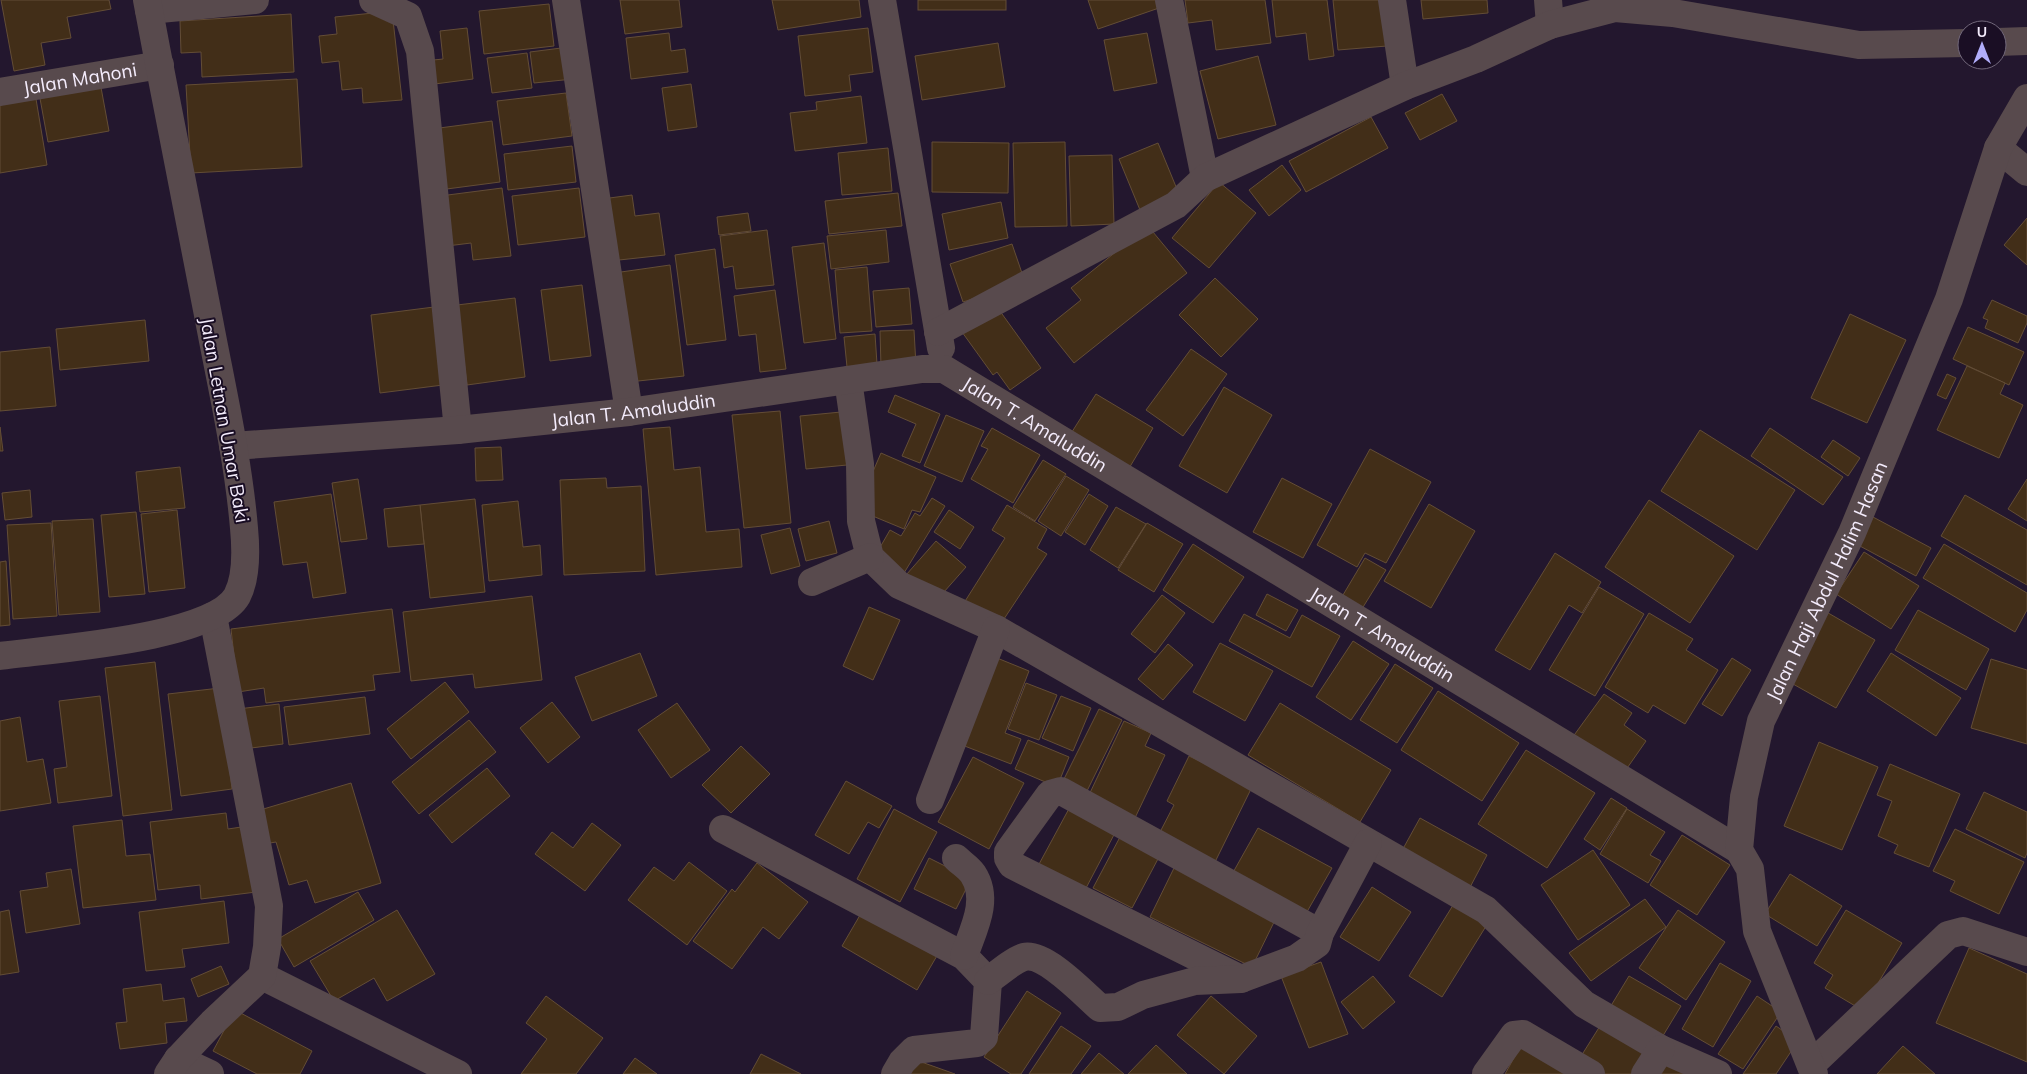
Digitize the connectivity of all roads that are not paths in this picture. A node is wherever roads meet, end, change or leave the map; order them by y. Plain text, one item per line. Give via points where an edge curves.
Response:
1 (255, 0) edge
2 (374, 0) edge
3 (566, 0) edge
4 (882, 0) edge
5 (1169, 0) edge
6 (1392, 0) edge
7 (148, 5) edge
8 (1549, 13) edge
9 (2027, 41) edge
10 (2007, 42) edge
11 (1957, 43) edge
12 (160, 65) junction
13 (1405, 86) junction
14 (0, 92) edge
15 (2027, 98) edge
16 (1998, 148) junction
17 (2027, 172) edge
18 (1206, 178) junction
19 (938, 332) junction
20 (944, 369) junction
21 (848, 380) junction
22 (629, 412) junction
23 (458, 430) junction
24 (233, 446) junction
25 (870, 557) junction
26 (812, 582) dead end
27 (213, 616) junction
28 (996, 629) junction
29 (0, 656) edge
30 (930, 800) dead end
31 (723, 829) dead end
32 (1368, 843) junction
33 (1739, 850) junction
34 (956, 858) dead end
35 (1320, 933) junction
36 (2027, 952) edge
37 (964, 956) junction
38 (262, 976) junction
39 (1241, 979) junction
40 (988, 981) junction
41 (1661, 1049) junction
42 (173, 1066) edge
43 (1812, 1070) edge
44 (210, 1074) edge
45 (458, 1074) edge
46 (895, 1074) edge
47 (1486, 1074) edge
48 (1591, 1074) edge
49 (1645, 1074) edge
50 (1718, 1074) edge

1 - 7 street
2 - 23 street via 408,16 420,51
3 - 22 street
4 - 19 street
5 - 18 street
6 - 13 street
7 - 12 street, Jalan Letnan Umar Baki
8 - 11 street via 1614,8 1673,13 1859,45
8 - 13 street via 1476,59
9 - 10 street
12 - 14 street, Jalan Mahoni
12 - 24 street, Jalan Letnan Umar Baki
13 - 18 street
15 - 16 street, Jalan Haji Abdul Halim Hasan
16 - 17 street
16 - 33 street, Jalan Haji Abdul Halim Hasan via 1950,299 1852,533 1761,721 1744,797
18 - 19 street via 1176,205
19 - 20 street
20 - 21 street, Jalan T. Amaluddin via 922,369
20 - 33 street, Jalan T. Amaluddin
21 - 22 street, Jalan T. Amaluddin
21 - 25 street via 860,464 861,522
22 - 23 street, Jalan T. Amaluddin
23 - 24 street, Jalan T. Amaluddin
24 - 27 street, Jalan Letnan Umar Baki via 244,529 245,568 237,596
25 - 26 street
25 - 28 street via 899,585
27 - 29 street, Jalan Letnan Umar Baki via 149,636
27 - 38 street via 269,906 268,947
28 - 30 street
28 - 32 street
31 - 37 street
32 - 35 street
32 - 41 street via 1486,910 1584,1004
33 - 43 street via 1750,869 1757,931
34 - 37 street via 972,873 979,887 980,909
35 - 39 street via 1317,944 1297,958
35 - 39 street via 1060,791 1050,794 1008,852 1012,865
36 - 43 street via 1963,932 1948,935
37 - 40 street
38 - 42 street via 212,1023
38 - 45 street
39 - 40 street via 1195,981 1143,995 1118,1007 1100,1008 1048,963 1037,958 1024,957
40 - 46 street via 984,1036 977,1043 914,1050
41 - 49 street
41 - 50 street
42 - 44 street
47 - 48 street via 1514,1035 1523,1034

